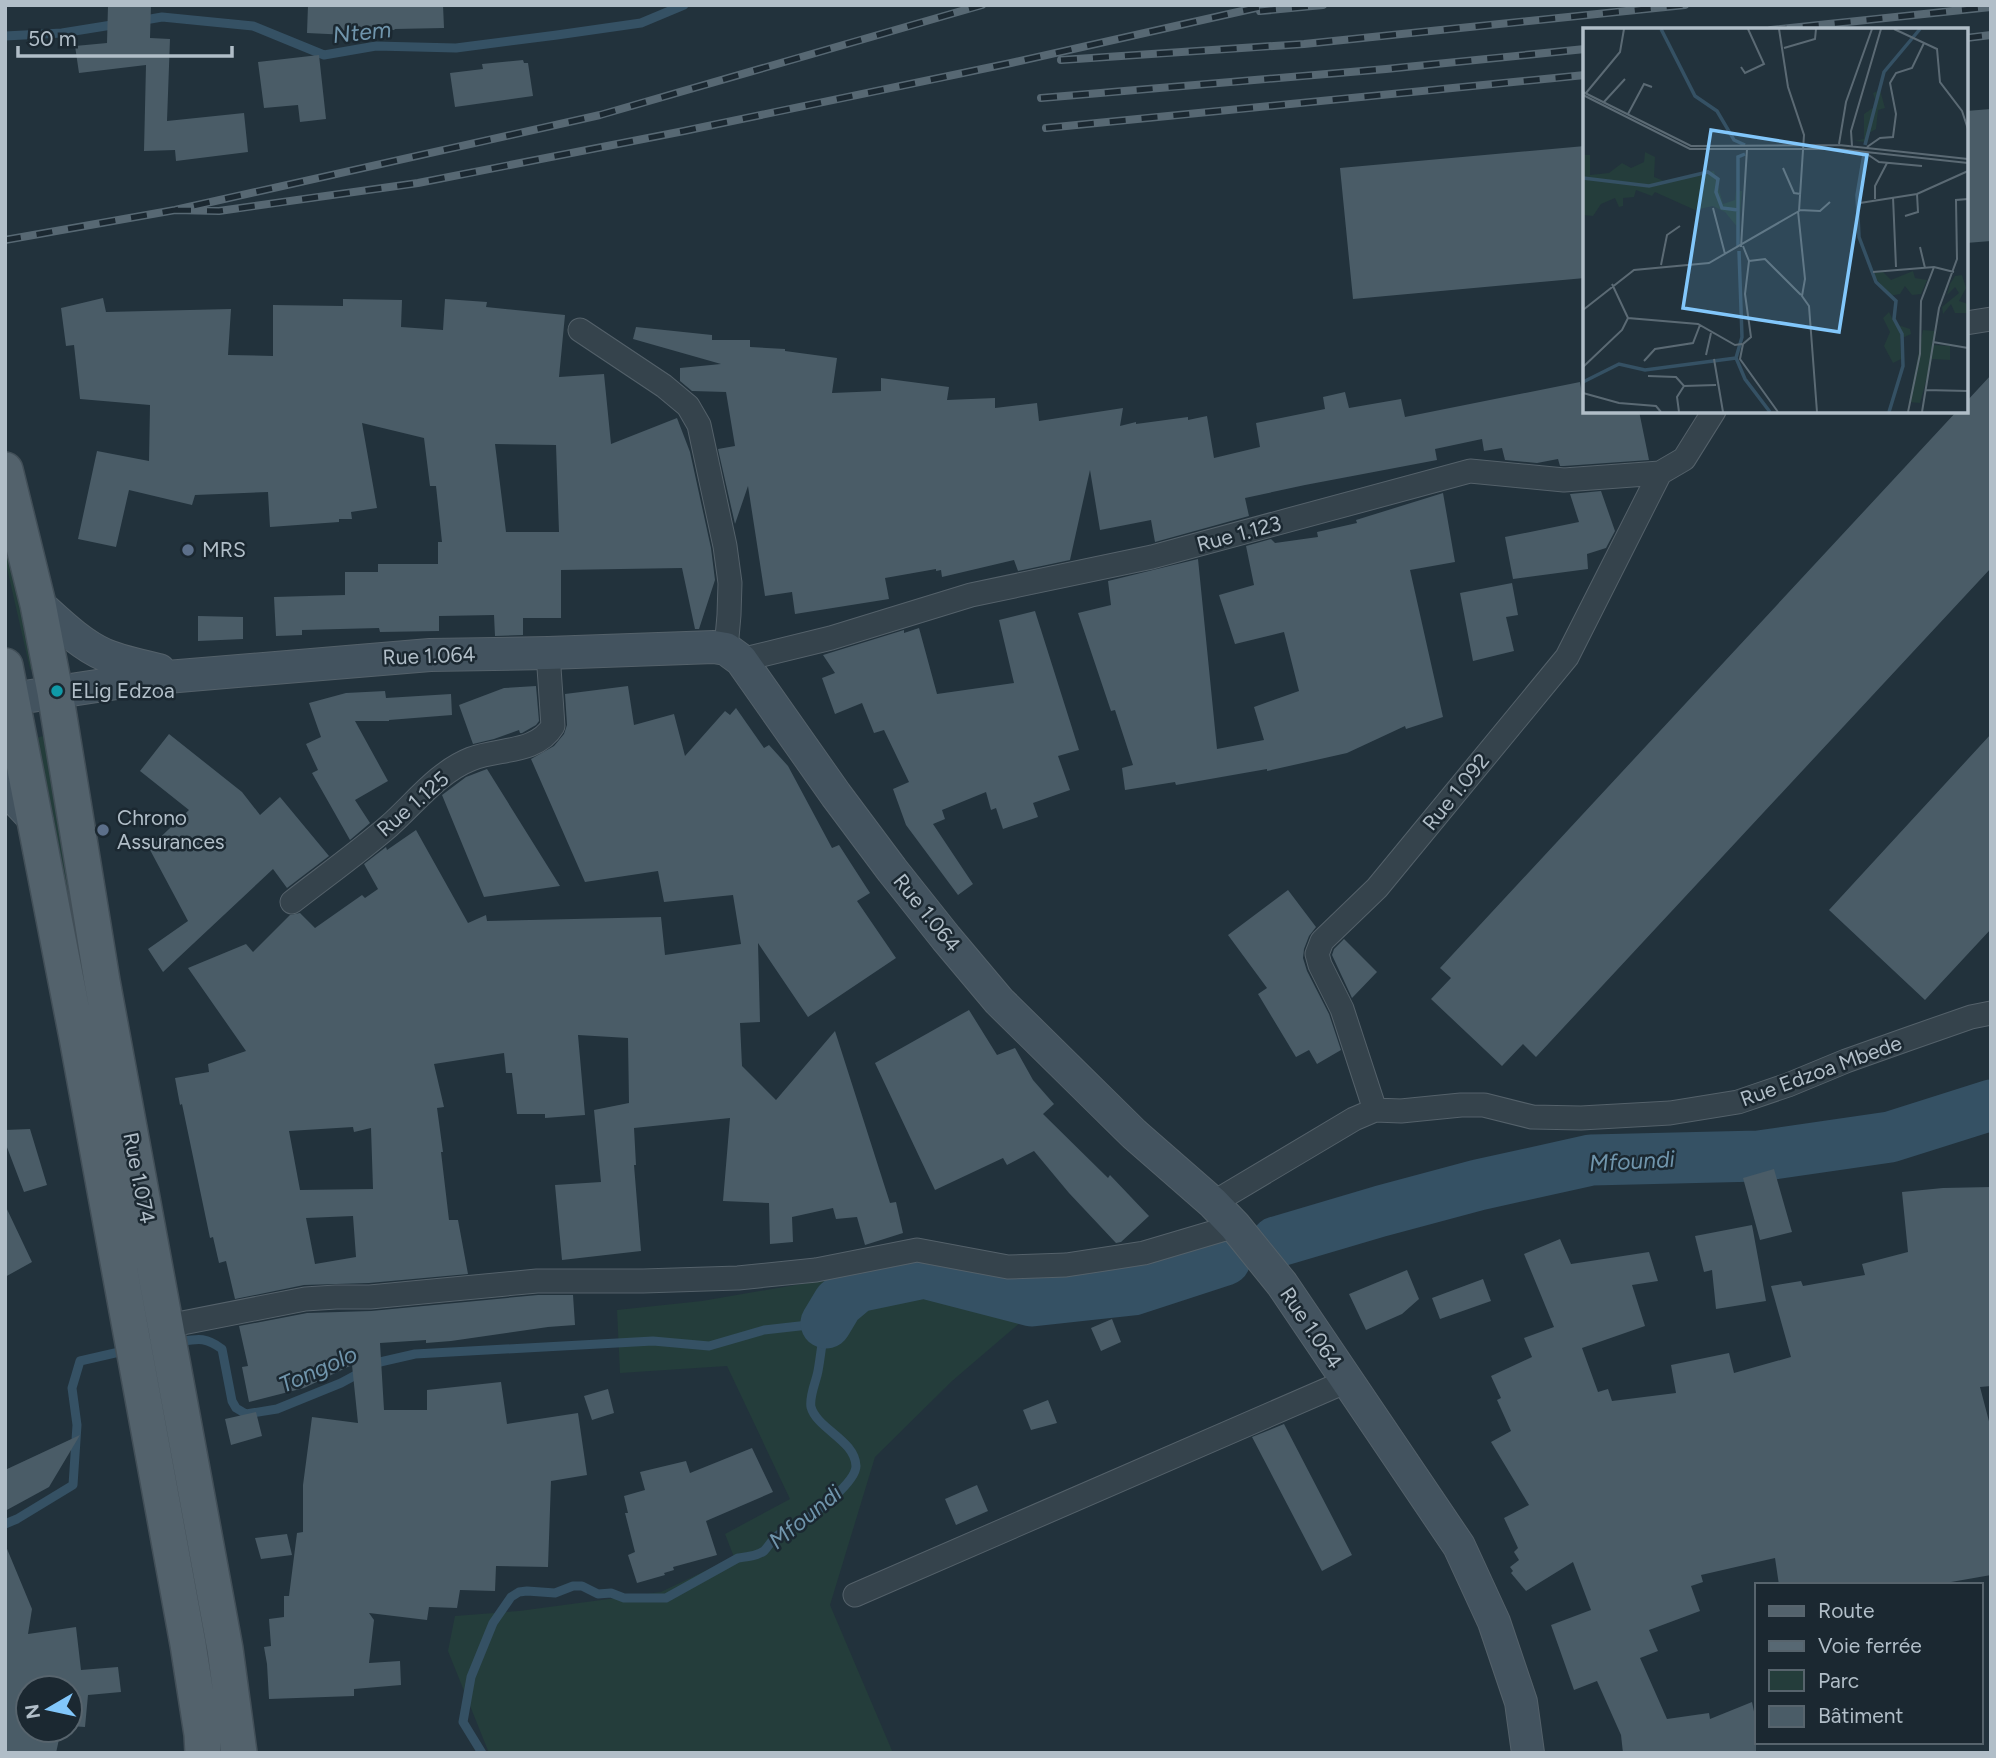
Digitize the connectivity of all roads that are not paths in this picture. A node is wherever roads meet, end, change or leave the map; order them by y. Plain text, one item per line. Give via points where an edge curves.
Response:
1 (1991, 319) edge
2 (1968, 323) edge
3 (580, 330) dead end
4 (1713, 413) edge
5 (5, 470) edge
6 (1660, 472) junction
7 (38, 604) junction
8 (548, 653) junction
9 (733, 654) junction
10 (206, 674) junction
11 (8, 688) edge
12 (55, 692) junction
13 (5, 789) edge
14 (37, 822) junction
15 (292, 902) dead end
16 (1991, 1013) edge
17 (111, 1031) junction
18 (77, 1037) junction
19 (1375, 1110) junction
20 (1213, 1203) junction
21 (1235, 1226) junction
22 (166, 1326) junction
23 (132, 1334) junction
24 (1347, 1381) junction
25 (855, 1595) dead end
26 (202, 1753) edge
27 (239, 1753) edge
28 (1528, 1753) edge

1 - 2 street
3 - 9 street via 664,386 688,406 699,425 727,558
4 - 6 street via 1684,458
5 - 7 main road, Rue 1.074
6 - 9 street, Rue 1.123 via 1564,481 1470,471 1152,557 971,595 831,638
6 - 19 street, Rue 1.092 via 1567,657 1377,888 1322,941 1317,954 1320,965 1342,1009
7 - 10 main road via 103,655 162,671
7 - 12 main road, Rue 1.074
8 - 9 main road, Rue 1.064 via 714,647
8 - 10 main road, Rue 1.064 via 430,655
8 - 15 street, Rue 1.125 via 552,726 547,735 535,744 471,758 447,773 387,828
9 - 20 main road, Rue 1.064 via 892,870 999,1001 1134,1134
10 - 12 main road, Rue 1.064
11 - 12 main road, Rue 1.064
11 - 14 main road, Rue 1.074
12 - 17 main road, Rue 1.074
13 - 14 main road
14 - 18 main road, Rue 1.074
16 - 19 street, Rue Edzoa Mbede via 1738,1102 1684,1111 1581,1118 1532,1117 1484,1105
17 - 18 main road
17 - 22 main road, Rue 1.074
18 - 23 main road, Rue 1.074
19 - 20 street, Rue Edzoa Mbede
20 - 21 main road, Rue 1.064
21 - 22 street via 1144,1253 1066,1265 1008,1267 917,1250 816,1270 738,1278 537,1280 304,1299
21 - 24 main road, Rue 1.064 via 1282,1284
22 - 23 street
22 - 27 main road, Rue 1.074 via 225,1649
23 - 26 main road, Rue 1.074 via 188,1644
24 - 25 street
24 - 28 main road, Rue 1.064 via 1459,1546 1494,1622 1521,1702

